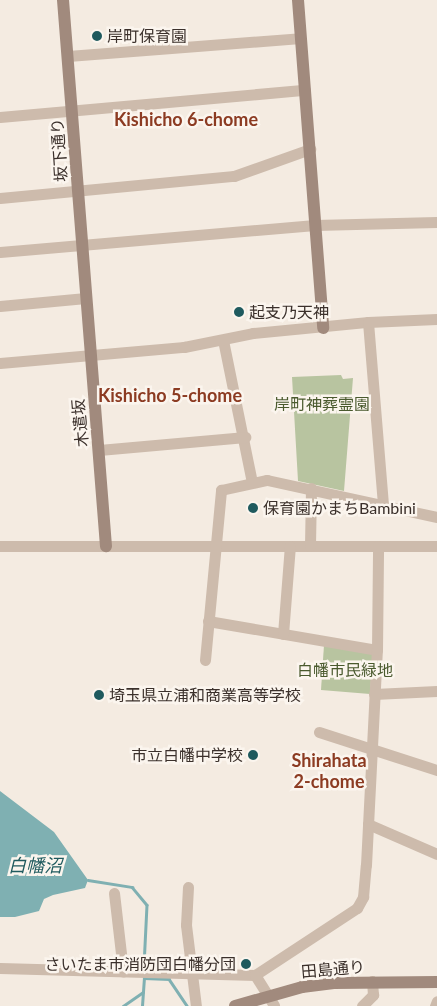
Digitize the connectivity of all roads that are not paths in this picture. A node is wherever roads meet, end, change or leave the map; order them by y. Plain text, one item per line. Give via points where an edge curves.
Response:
1 (63, 0) edge
2 (298, 0) edge
3 (300, 38) junction
4 (68, 56) junction
5 (305, 90) junction
6 (72, 112) junction
7 (0, 118) edge
8 (310, 149) junction
9 (78, 191) junction
10 (0, 198) edge
11 (437, 222) edge
12 (315, 224) junction
13 (82, 244) junction
14 (0, 252) edge
15 (86, 298) junction
16 (0, 306) edge
17 (437, 319) edge
18 (368, 322) junction
19 (323, 328) junction
20 (224, 340) junction
21 (91, 355) junction
22 (0, 363) edge
23 (245, 437) junction
24 (99, 450) junction
25 (252, 482) junction
26 (311, 488) junction
27 (382, 504) junction
28 (437, 517) edge
29 (214, 545) junction
30 (0, 546) edge
31 (106, 546) junction
32 (290, 546) junction
33 (310, 546) junction
34 (378, 546) junction
35 (437, 546) edge
36 (208, 621) junction
37 (283, 634) junction
38 (377, 650) junction
39 (205, 660) dead end
40 (437, 691) edge
41 (374, 694) junction
42 (319, 732) dead end
43 (371, 748) junction
44 (437, 770) edge
45 (368, 824) junction
46 (437, 854) edge
47 (188, 887) dead end
48 (114, 893) dead end
49 (0, 968) edge
50 (123, 971) junction
51 (193, 974) junction
52 (255, 975) junction
53 (372, 982) junction
54 (437, 982) edge
55 (271, 1001) edge
56 (437, 1001) edge
57 (196, 1006) edge
58 (235, 1006) edge
59 (362, 1006) edge
60 (435, 1006) edge

1 - 4 street, 坂下通り
2 - 3 street
3 - 4 street
3 - 5 street
4 - 6 street, 坂下通り
5 - 6 street
5 - 8 street
6 - 7 street
6 - 9 street, 坂下通り
8 - 9 street via 234,176
8 - 12 street
9 - 10 street
9 - 13 street, 坂下通り
11 - 12 street
12 - 13 street
12 - 19 street
13 - 14 street
13 - 15 street, 坂下通り
15 - 16 street
15 - 21 street, 木遣坂
17 - 18 street
18 - 19 street
18 - 27 street
19 - 20 street
20 - 21 street
20 - 23 street
21 - 22 street
21 - 24 street, 木遣坂
23 - 24 street
23 - 25 street
24 - 31 street, 木遣坂
25 - 26 street via 267,480
25 - 29 street via 221,490
26 - 27 street
26 - 33 street
27 - 28 street
29 - 31 street
29 - 32 street
29 - 36 street
30 - 31 street
32 - 33 street
32 - 37 street
33 - 34 street
34 - 35 street
34 - 38 street
36 - 37 street
36 - 39 street
37 - 38 street
38 - 41 street
40 - 41 street
41 - 43 street
42 - 43 street
43 - 44 street
43 - 45 street
45 - 46 street
45 - 52 street via 363,897 357,908
47 - 51 street via 186,925
48 - 50 street
49 - 50 street
50 - 51 street
51 - 52 street
51 - 57 street
52 - 55 street
53 - 54 street, 田島通り
53 - 55 street, 田島通り via 302,987
53 - 59 street via 373,995
55 - 58 street, 田島通り
56 - 60 street

